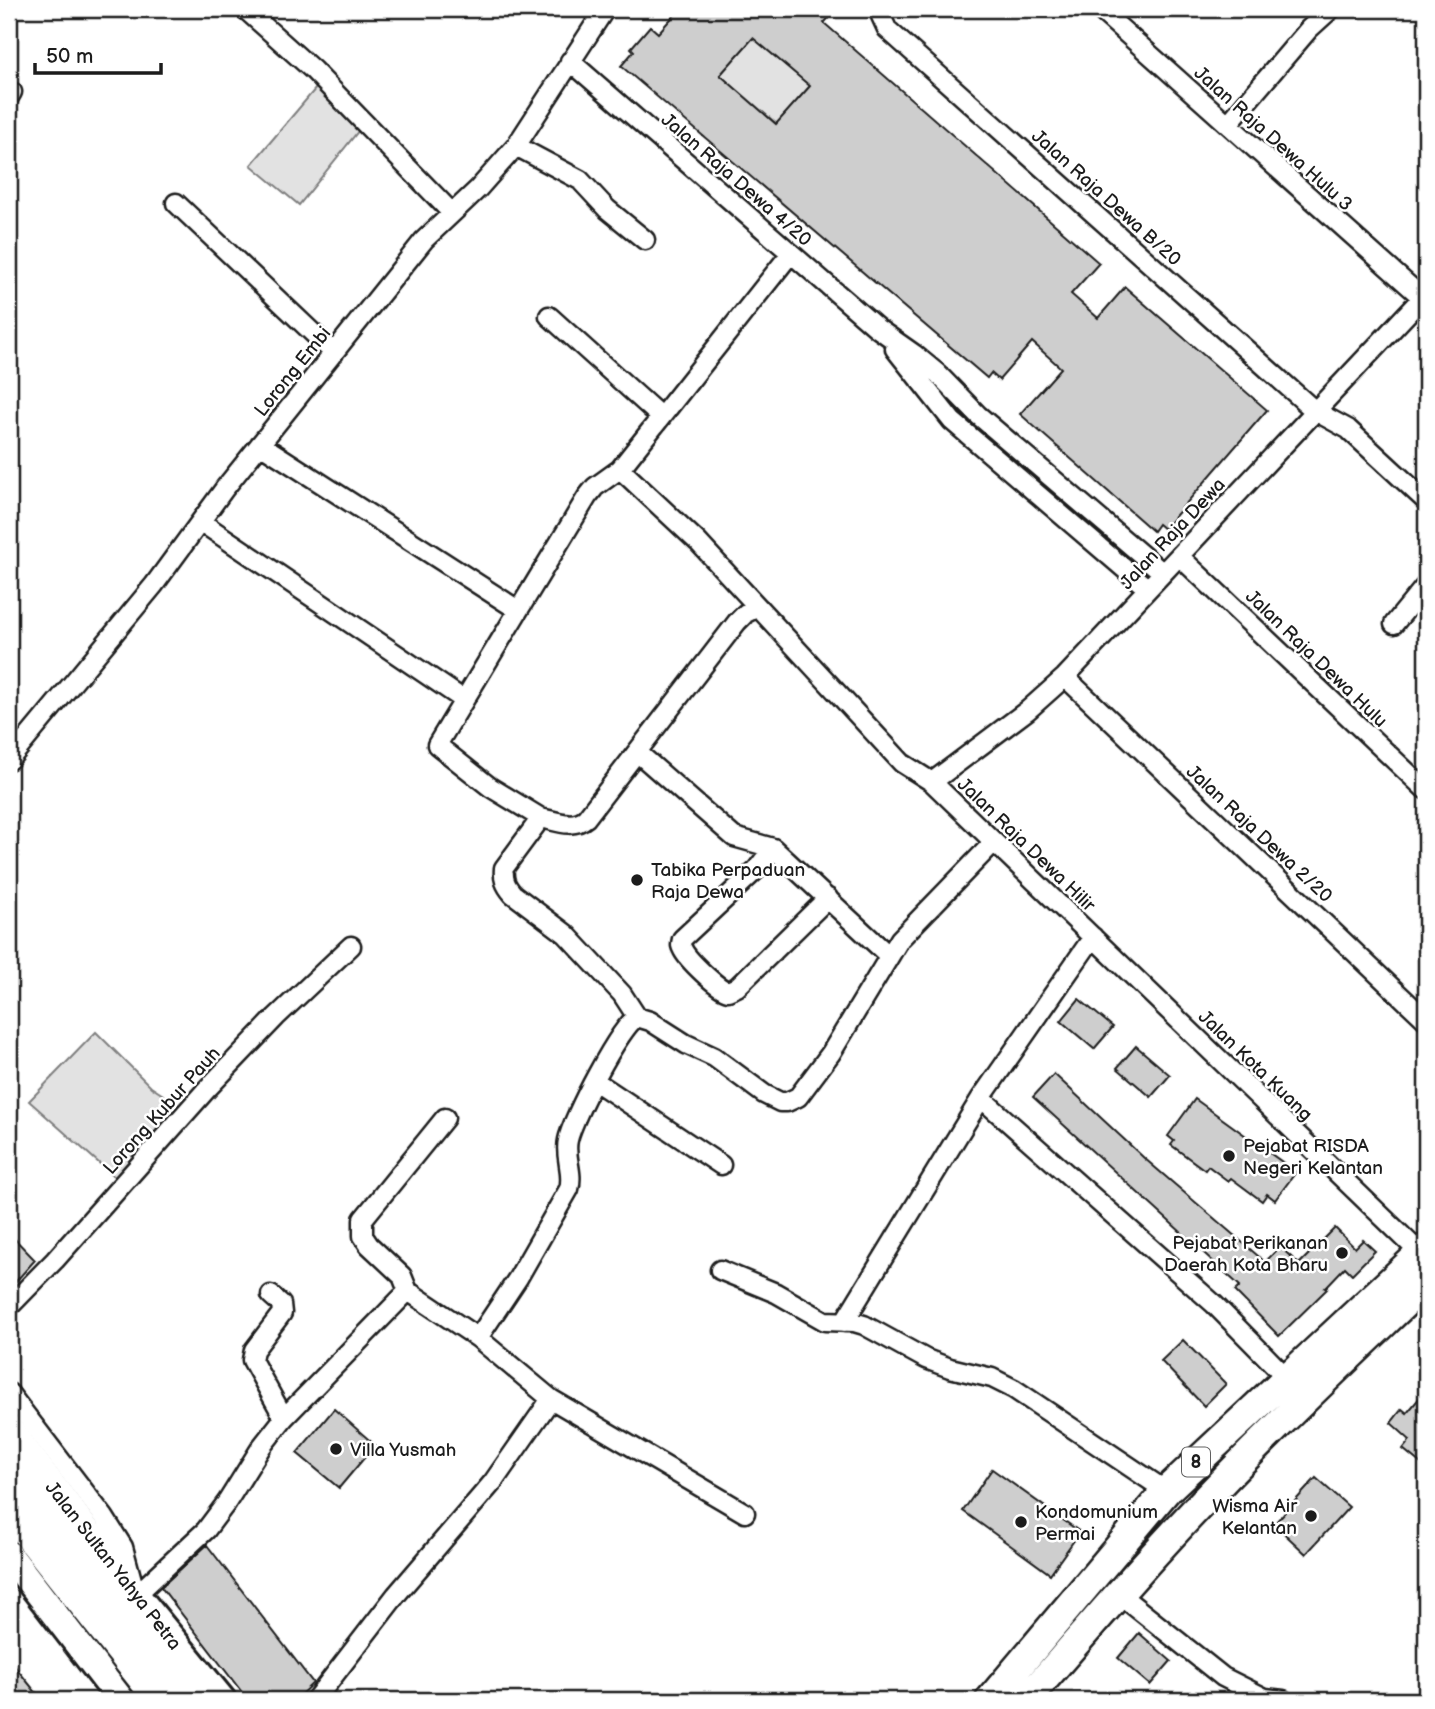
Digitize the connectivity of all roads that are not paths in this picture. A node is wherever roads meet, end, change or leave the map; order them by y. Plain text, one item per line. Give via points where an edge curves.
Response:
1 (245, 9) edge
2 (605, 9) edge
3 (881, 9) edge
4 (1099, 9) edge
5 (1328, 10) edge
6 (570, 61) junction
7 (1228, 124) junction
8 (516, 146) junction
9 (176, 203) dead end
10 (452, 212) junction
11 (645, 240) dead end
12 (791, 253) junction
13 (1424, 300) edge
14 (549, 316) dead end
15 (877, 328) junction
16 (334, 353) junction
17 (1315, 411) junction
18 (660, 417) junction
19 (260, 444) junction
20 (620, 469) junction
21 (1426, 501) edge
22 (201, 522) junction
23 (1179, 556) junction
24 (1163, 573) junction
25 (1426, 584) edge
26 (1148, 589) junction
27 (758, 607) junction
28 (518, 610) junction
29 (1394, 624) dead end
30 (1065, 677) junction
31 (464, 700) junction
32 (637, 752) junction
33 (9, 760) edge
34 (932, 782) junction
35 (1426, 790) edge
36 (541, 818) junction
37 (994, 842) junction
38 (773, 848) junction
39 (828, 898) junction
40 (1093, 937) junction
41 (351, 946) dead end
42 (888, 955) junction
43 (637, 1017) junction
44 (1426, 1020) edge
45 (595, 1081) junction
46 (981, 1098) junction
47 (445, 1118) dead end
48 (721, 1165) dead end
49 (1423, 1250) edge
50 (720, 1270) dead end
51 (1426, 1283) edge
52 (408, 1291) junction
53 (271, 1295) dead end
54 (9, 1307) edge
55 (845, 1322) junction
56 (478, 1338) junction
57 (1286, 1377) junction
58 (9, 1393) edge
59 (551, 1399) junction
60 (284, 1418) junction
61 (9, 1428) edge
62 (9, 1469) edge
63 (1221, 1483) junction
64 (1166, 1491) junction
65 (9, 1507) edge
66 (745, 1513) dead end
67 (9, 1555) edge
68 (1119, 1594) junction
69 (136, 1595) junction
70 (120, 1699) edge
71 (162, 1700) edge
72 (192, 1700) edge
73 (222, 1700) edge
74 (315, 1700) edge
75 (990, 1700) edge
76 (1026, 1700) edge
77 (1283, 1700) edge

1 - 10 street via 313,70
2 - 6 street, Lorong Embi
3 - 17 street, Jalan Raja Dewa B/20 via 887,29
4 - 7 street, Jalan Raja Dewa Hulu 3
5 - 7 street
6 - 8 street, Lorong Embi
6 - 12 street, Jalan Raja Dewa 4/20
7 - 13 street, Jalan Raja Dewa Hulu 3
8 - 10 street, Lorong Embi
8 - 11 street via 580,180
9 - 16 street
10 - 16 street, Lorong Embi via 424,240
12 - 15 street, Jalan Raja Dewa 4/20
12 - 18 street
13 - 17 street, Jalan Raja Dewa
14 - 18 street
15 - 24 street, Jalan Raja Dewa 4/20 via 937,373 978,415
15 - 26 street, Jalan Raja Dewa 4/20 via 952,421
16 - 19 street, Lorong Embi
17 - 21 street, Jalan Raja Dewa B/20 via 1348,429
17 - 23 street, Jalan Raja Dewa
18 - 20 street
19 - 22 street, Lorong Embi
19 - 28 street
20 - 27 street, Jalan Raja Dewa Hilir via 698,542
20 - 28 street via 587,497
22 - 31 street
22 - 33 street, Lorong Embi
23 - 24 street, Jalan Raja Dewa
23 - 35 street, Jalan Raja Dewa Hulu
24 - 26 street, Jalan Raja Dewa
25 - 29 street
26 - 30 street, Jalan Raja Dewa
27 - 32 street via 737,622
27 - 34 street, Jalan Raja Dewa Hilir via 902,763
28 - 31 street
30 - 34 street, Jalan Raja Dewa
30 - 44 street, Jalan Raja Dewa 2/20
31 - 36 street via 437,745 490,787
32 - 36 street via 580,823
32 - 38 street via 727,831 743,841
34 - 37 street, Jalan Raja Dewa Hilir
36 - 43 street via 504,868 506,886 566,934 622,994
37 - 40 street, Jalan Raja Dewa Hilir
37 - 42 street
38 - 39 street
38 - 39 street via 757,869 682,939 685,953 719,988 729,991 737,987
39 - 42 street
40 - 46 street
40 - 49 street, Jalan Kota Kuang
41 - 54 street, Lorong Kubur Pauh via 207,1089
42 - 43 street via 831,1053 798,1097 787,1102 764,1094 715,1057
43 - 45 street via 627,1025
45 - 48 street
45 - 56 street via 567,1143 572,1172 569,1189
46 - 55 street
46 - 57 street via 1214,1304
47 - 52 street via 363,1219 363,1236 401,1276
49 - 57 main road, 8
50 - 55 street via 776,1293 825,1321
51 - 63 main road, 8
52 - 56 street
52 - 60 street
53 - 60 street via 281,1304 282,1313 254,1350 252,1360
55 - 64 street via 863,1325 926,1359 1014,1389
56 - 59 street
57 - 64 main road, 8
58 - 69 street via 123,1547
59 - 66 street
59 - 74 street via 493,1482 396,1595
60 - 69 street via 206,1530
61 - 69 main road, Jalan Sultan Yahya Petra
62 - 72 highway
63 - 64 main road via 1186,1500
63 - 68 main road, 8
64 - 75 main road, 8
65 - 71 highway
67 - 70 main road
68 - 76 main road, 8
68 - 77 street via 1223,1677 1265,1698
69 - 73 main road, Jalan Sultan Yahya Petra

